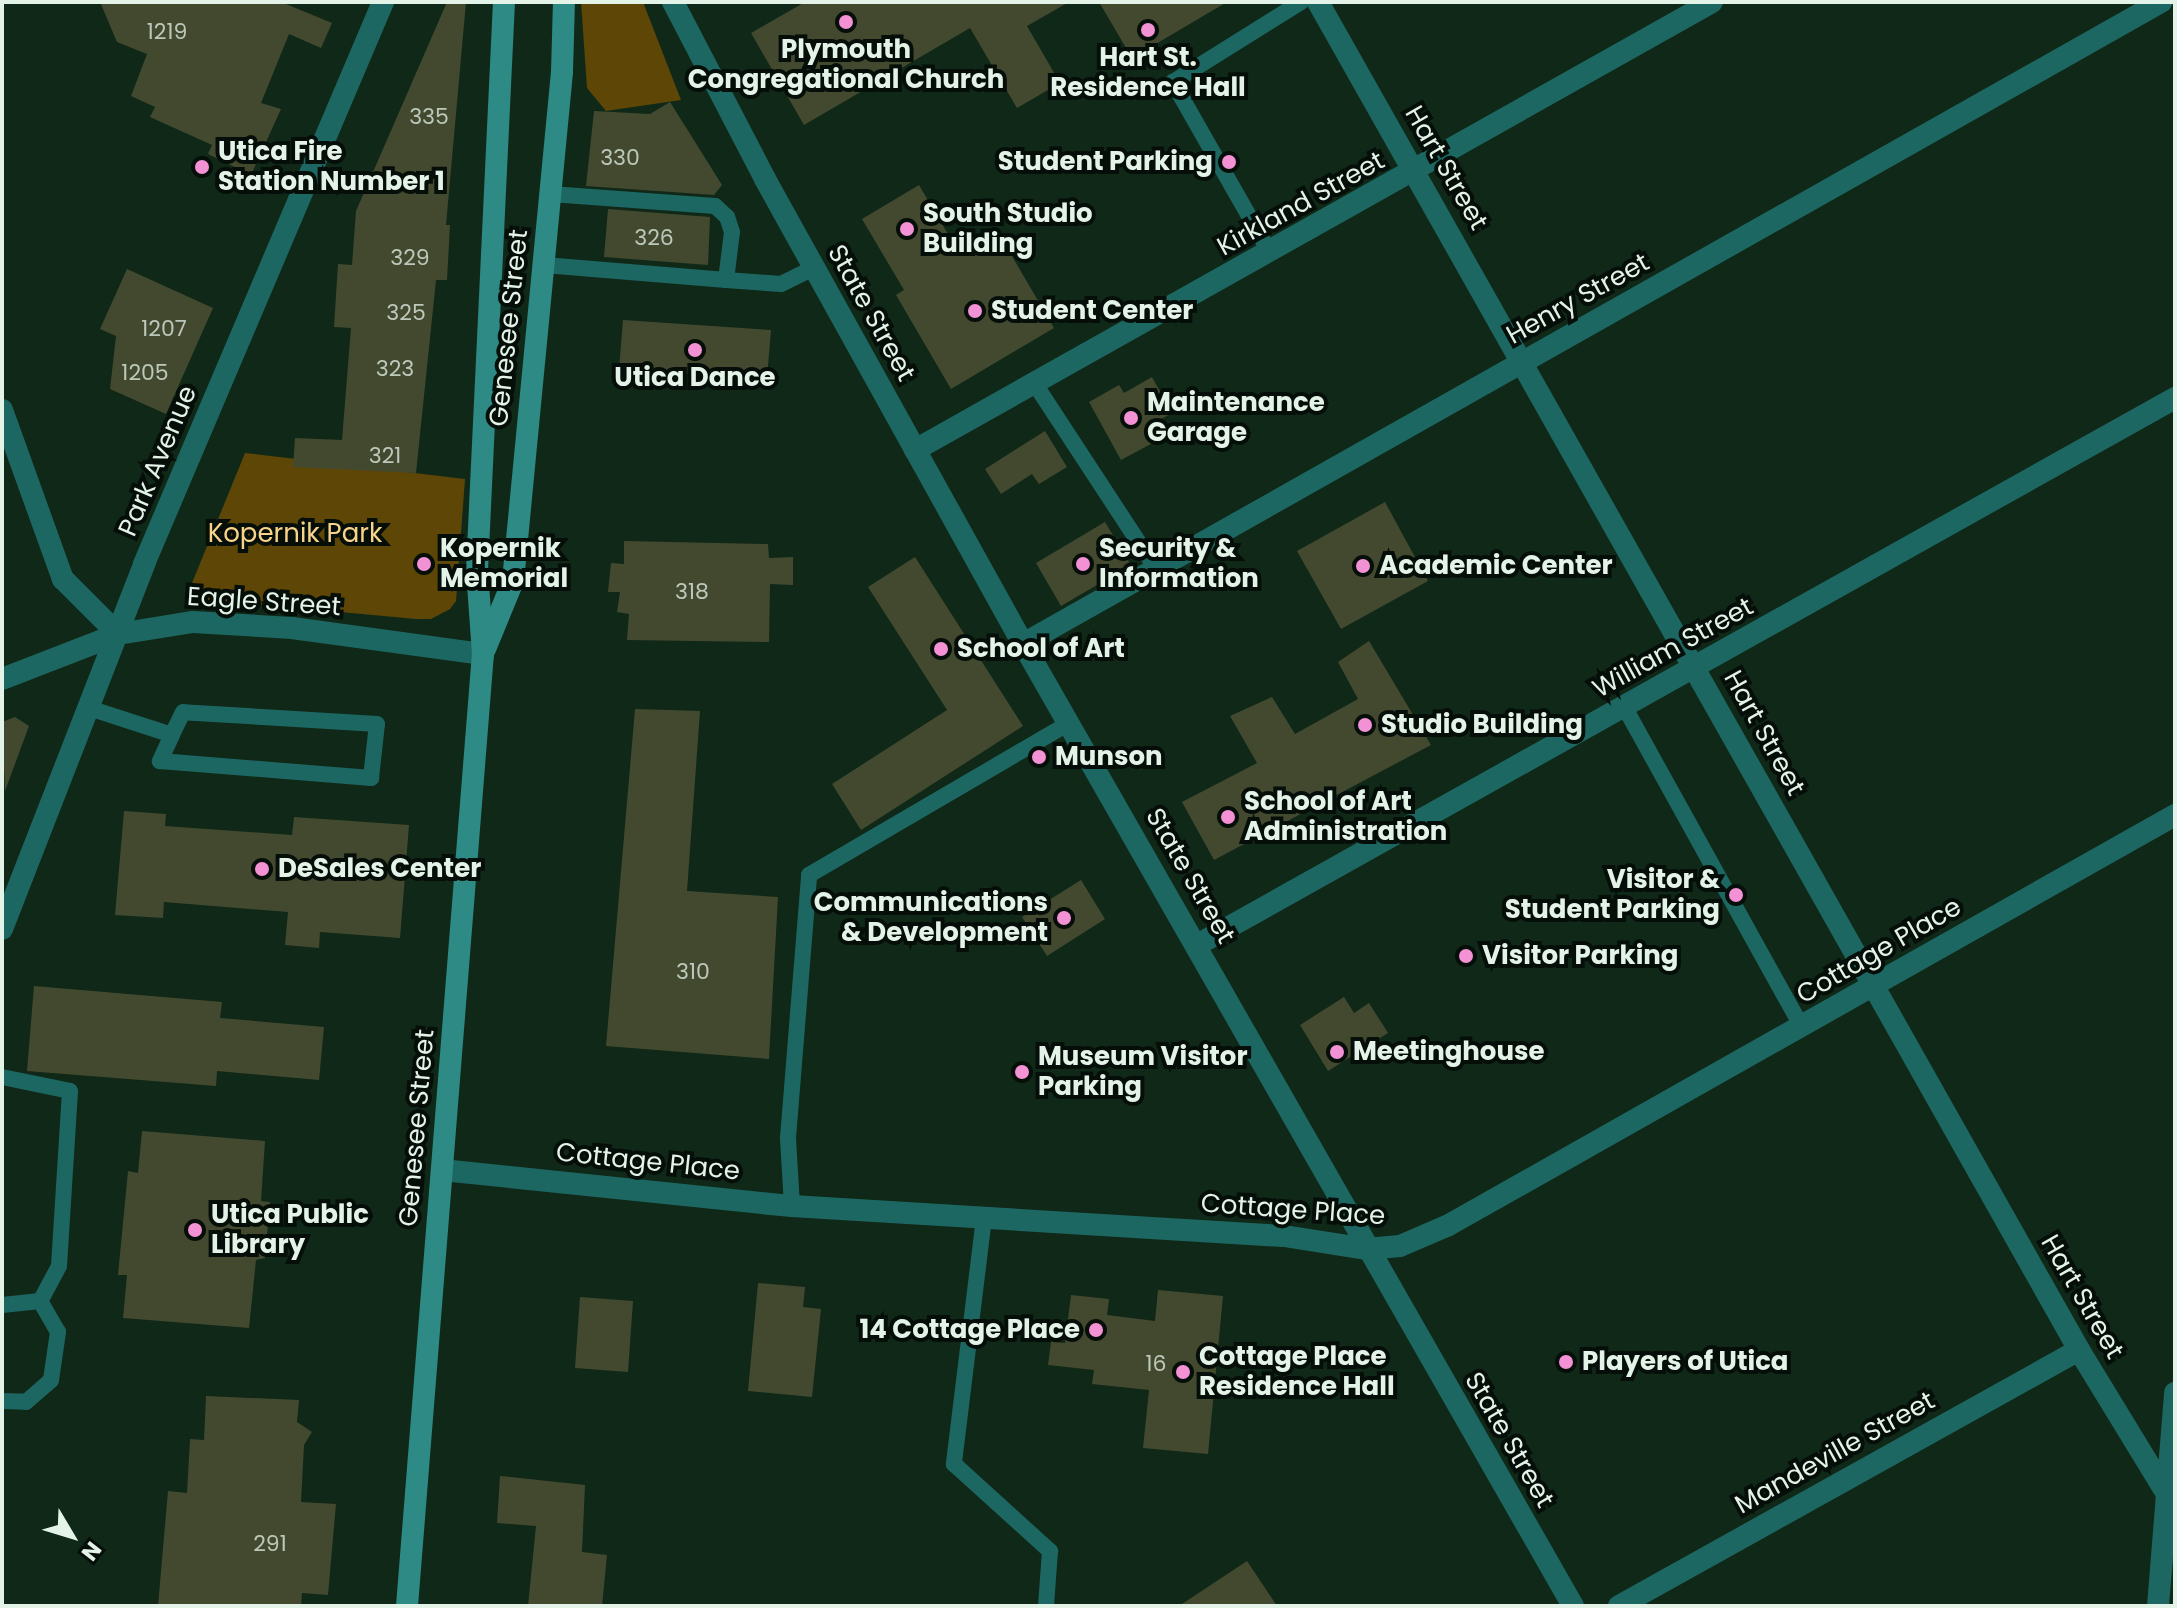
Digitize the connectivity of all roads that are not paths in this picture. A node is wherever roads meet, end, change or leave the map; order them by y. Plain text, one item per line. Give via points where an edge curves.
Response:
1 (396, 2) edge
2 (504, 2) edge
3 (564, 2) edge
4 (1301, 2) edge
5 (1318, 2) edge
6 (1712, 2) edge
7 (2161, 2) edge
8 (682, 5) edge
9 (381, 12) edge
10 (1416, 172) junction
11 (550, 194) junction
12 (1270, 253) junction
13 (544, 265) junction
14 (814, 268) junction
15 (726, 280) junction
16 (1523, 362) junction
17 (1035, 384) junction
18 (2175, 398) edge
19 (2, 410) edge
20 (915, 450) junction
21 (1156, 569) junction
22 (118, 634) junction
23 (1023, 644) junction
24 (483, 654) junction
25 (1697, 668) junction
26 (2, 679) edge
27 (89, 708) junction
28 (1625, 708) junction
29 (1069, 723) junction
30 (172, 735) junction
31 (2175, 815) edge
32 (2, 929) edge
33 (1197, 945) junction
34 (1873, 988) junction
35 (1802, 1027) junction
36 (2, 1077) edge
37 (442, 1170) junction
38 (792, 1206) junction
39 (984, 1218) junction
40 (1366, 1249) junction
41 (40, 1301) junction
42 (2, 1305) edge
43 (2079, 1350) junction
44 (2175, 1393) edge
45 (2, 1401) edge
46 (2164, 1489) junction
47 (407, 1606) edge
48 (1046, 1606) edge
49 (1573, 1606) edge
50 (1619, 1606) edge
51 (2158, 1606) edge

1 - 9 street, Park Avenue
2 - 24 main road, Genesee Street via 477,570
3 - 11 main road, Genesee Street
4 - 12 lane via 1173,82
5 - 10 street, Hart Street
6 - 10 street, Kirkland Street
7 - 16 street, Henry Street
8 - 14 street, State Street
9 - 22 street, Park Avenue
10 - 12 street, Kirkland Street
10 - 16 street, Hart Street
11 - 13 main road, Genesee Street
11 - 15 lane via 715,206 727,217 732,232
12 - 17 street, Kirkland Street
13 - 15 lane
13 - 24 main road, Genesee Street via 513,581
14 - 15 lane via 781,284
14 - 20 street, State Street
16 - 21 street, Henry Street
16 - 25 street, Hart Street
17 - 20 street, Kirkland Street
17 - 21 lane
18 - 25 street, William Street
19 - 22 street via 63,579
20 - 23 street, State Street
21 - 23 street, Henry Street
22 - 24 street, Eagle Street via 193,622 292,628
22 - 26 street, Eagle Street
22 - 27 street, Park Avenue
23 - 29 street, State Street
24 - 37 main road, Genesee Street
25 - 28 street, William Street
25 - 34 street, Hart Street
27 - 30 lane
27 - 32 street, Park Avenue
28 - 33 street, William Street
28 - 35 lane
29 - 33 street, State Street
29 - 38 lane via 809,875 788,1138
30 - 30 lane via 160,761 371,778 377,724 183,712
31 - 34 street, Cottage Place
33 - 40 street, State Street
34 - 35 street, Cottage Place
34 - 43 street, Hart Street
35 - 40 street, Cottage Place via 1447,1226 1400,1246
36 - 41 lane via 70,1091 59,1266
37 - 38 street, Cottage Place
37 - 47 main road, Genesee Street
38 - 39 street, Cottage Place
39 - 40 street, Cottage Place via 1284,1236
39 - 48 lane via 954,1464 1050,1551
40 - 49 street, State Street
41 - 42 lane
41 - 45 lane via 58,1332 51,1380 26,1402
43 - 46 street, Hart Street
43 - 50 street, Mandeville Street
44 - 46 street
46 - 51 street

